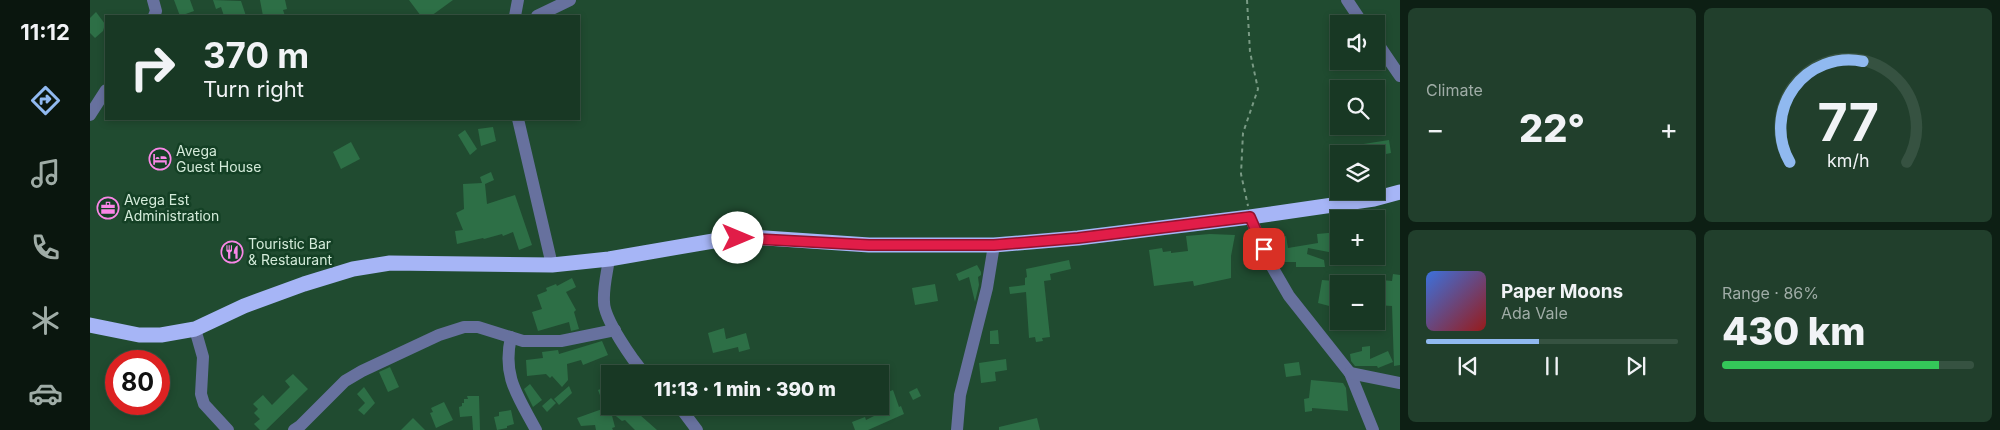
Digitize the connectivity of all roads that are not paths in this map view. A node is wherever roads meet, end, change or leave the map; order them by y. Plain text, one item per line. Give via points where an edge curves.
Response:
1 (153, 0) edge
2 (518, 0) edge
3 (570, 0) edge
4 (1347, 0) edge
5 (154, 15) edge
6 (515, 15) edge
7 (539, 15) edge
8 (1358, 15) edge
9 (1385, 54) edge
10 (1400, 76) edge
11 (105, 92) edge
12 (90, 115) edge
13 (518, 120) edge
14 (1400, 192) edge
15 (1250, 217) junction
16 (994, 245) junction
17 (608, 259) junction
18 (552, 265) junction
19 (90, 325) edge
20 (195, 329) junction
21 (615, 330) junction
22 (511, 337) junction
23 (639, 365) edge
24 (1350, 373) junction
25 (1400, 383) edge
26 (686, 415) edge
27 (228, 430) edge
28 (294, 430) edge
29 (536, 430) edge
30 (697, 430) edge
31 (957, 430) edge
32 (1373, 430) edge

1 - 5 street
2 - 6 street
3 - 7 street
4 - 8 street
9 - 10 street
11 - 12 street
13 - 18 street
14 - 15 highway via 1374,199
15 - 16 highway
15 - 24 street via 1289,296
16 - 17 highway via 869,245 752,237
16 - 31 street via 987,288 960,396
17 - 18 highway
17 - 21 street via 603,304
18 - 20 highway via 390,263 353,269 244,306
19 - 20 highway via 139,335
20 - 27 street via 203,357 201,394 204,404
21 - 22 street via 561,341
21 - 23 street
22 - 28 street via 478,327 464,327 439,335 345,381
22 - 29 street via 507,354 510,379
24 - 25 street
24 - 32 street
26 - 30 street

